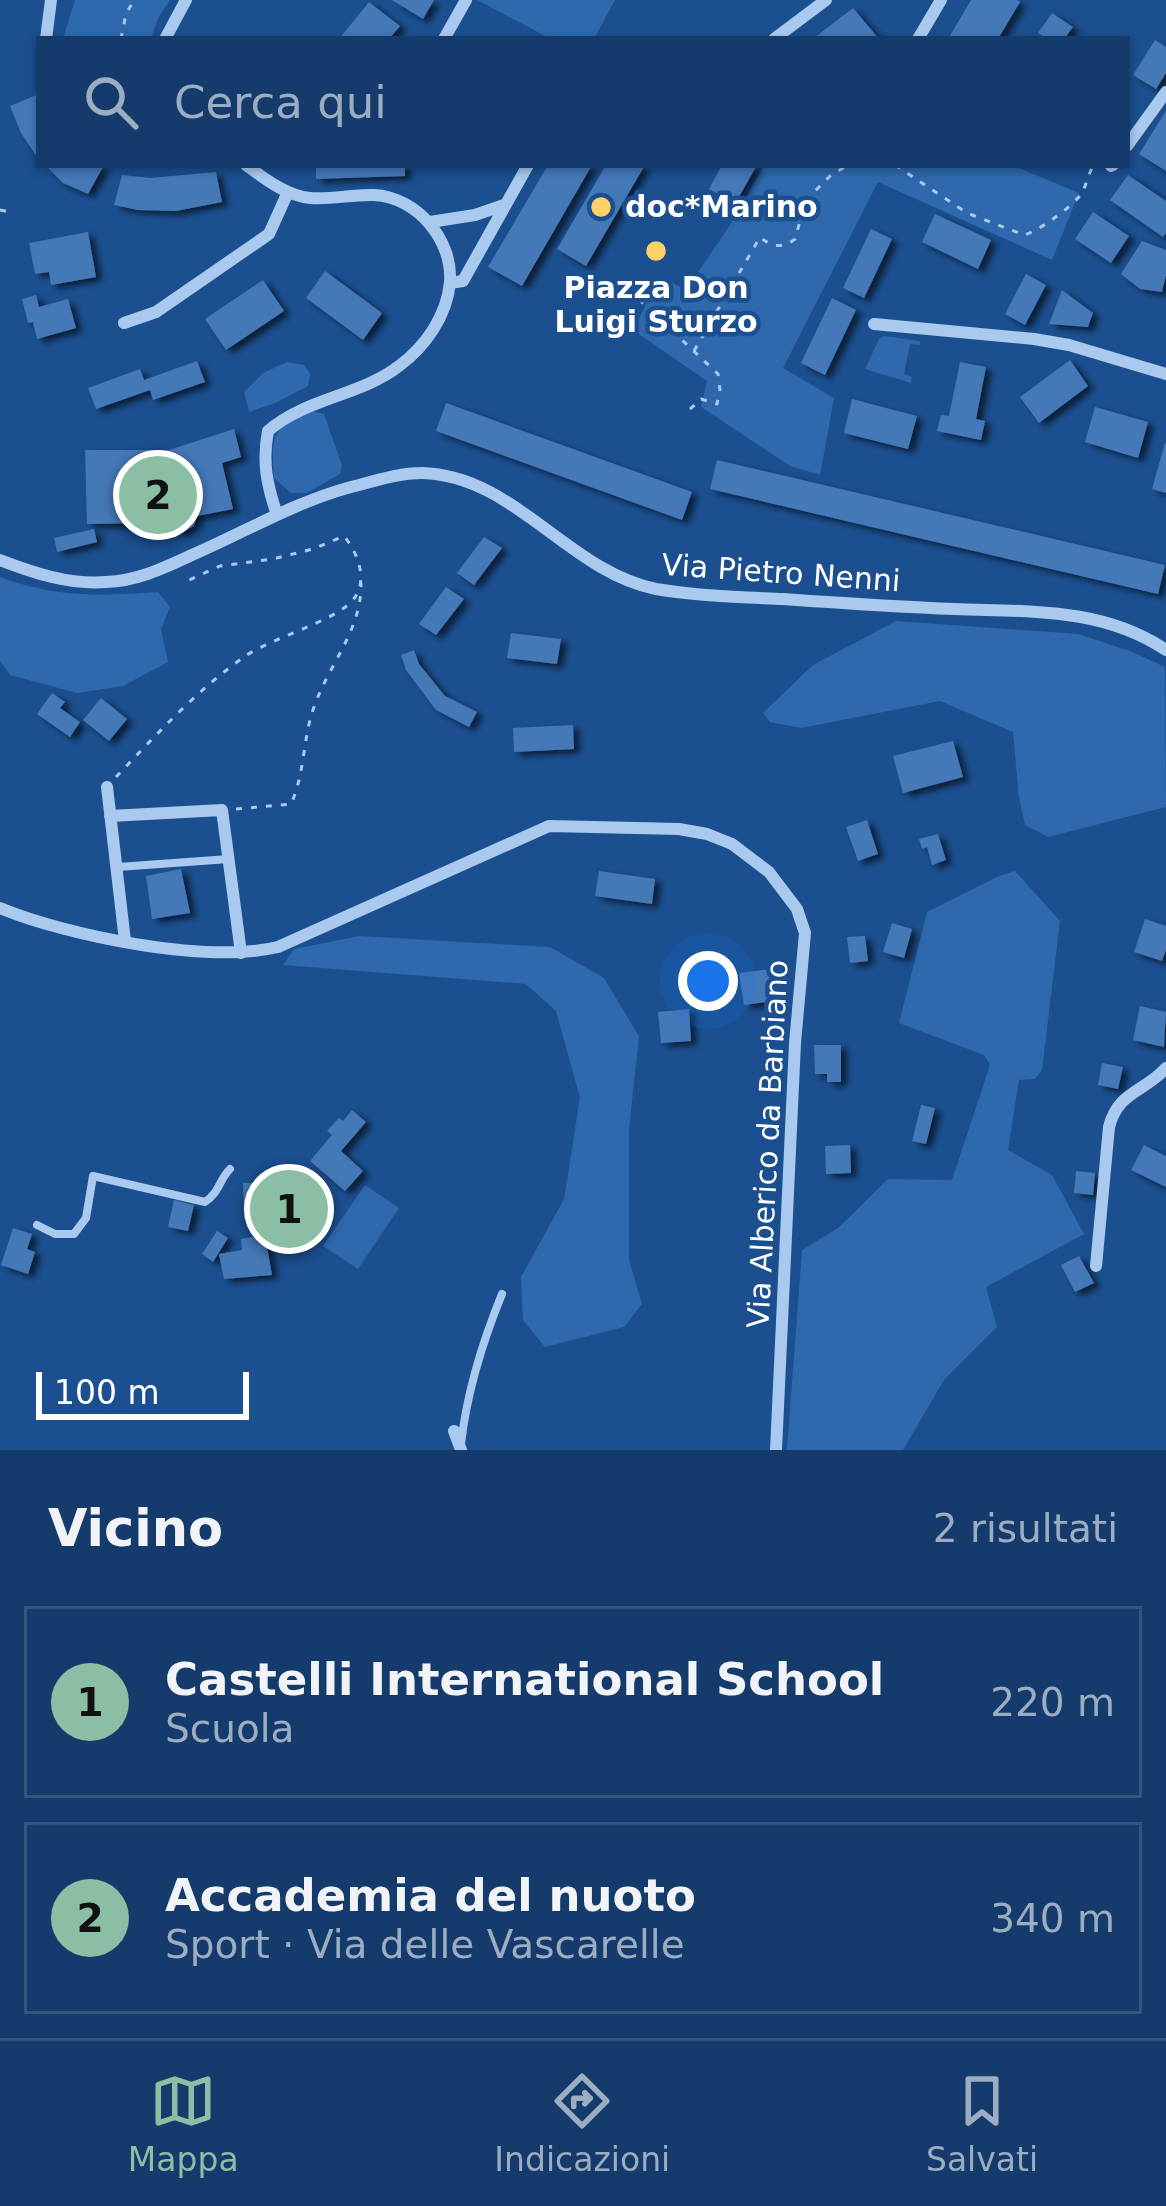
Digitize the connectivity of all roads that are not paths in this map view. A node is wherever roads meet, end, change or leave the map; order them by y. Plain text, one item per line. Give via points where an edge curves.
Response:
1 (51, 0) edge
2 (186, 0) edge
3 (466, 0) edge
4 (826, 0) edge
5 (941, 0) edge
6 (46, 36) edge
7 (167, 36) edge
8 (447, 36) edge
9 (778, 36) edge
10 (920, 36) edge
11 (1166, 92) edge
12 (1130, 142) edge
13 (251, 168) edge
14 (526, 168) edge
15 (288, 192) junction
16 (505, 205) junction
17 (470, 216) junction
18 (430, 222) junction
19 (488, 234) junction
20 (450, 284) junction
21 (124, 323) dead end
22 (874, 324) dead end
23 (1166, 374) edge
24 (277, 515) junction
25 (0, 560) edge
26 (1166, 650) edge
27 (107, 787) road end
28 (110, 816) junction
29 (230, 859) junction
30 (116, 868) junction
31 (0, 908) edge
32 (125, 941) junction
33 (241, 953) junction
34 (1166, 1068) edge
35 (230, 1169) dead end
36 (37, 1225) dead end
37 (1096, 1266) dead end
38 (502, 1294) dead end
39 (454, 1431) dead end
40 (461, 1448) edge
41 (776, 1450) edge

1 - 6 street
2 - 7 street
3 - 8 street
4 - 9 street
5 - 10 street
11 - 12 street
13 - 15 street
14 - 16 street
15 - 18 street via 312,199 378,195
15 - 21 street via 268,233 156,312
16 - 17 street
16 - 19 street
17 - 18 street
17 - 19 street
18 - 20 street
19 - 20 street via 463,280
20 - 24 street via 423,345 396,369 268,430 263,456
22 - 23 street via 1034,338
24 - 25 street, Via Pietro Nenni via 131,579 75,582
24 - 26 street, Via Pietro Nenni via 337,491 425,473 499,498 602,569 659,590 1072,614 1131,630
27 - 28 street
28 - 29 street via 222,810
28 - 30 street
29 - 30 lane
29 - 33 street
30 - 32 street
31 - 32 street, Via Alberico da Barbiano
32 - 33 street, Via Alberico da Barbiano
33 - 41 street, Via Alberico da Barbiano via 278,947 549,826 680,829 719,838 758,861 797,909 805,933
34 - 37 street via 1124,1098 1111,1118
35 - 36 lane via 205,1202 93,1176 86,1218 74,1234
38 - 40 lane via 482,1342
39 - 40 street

